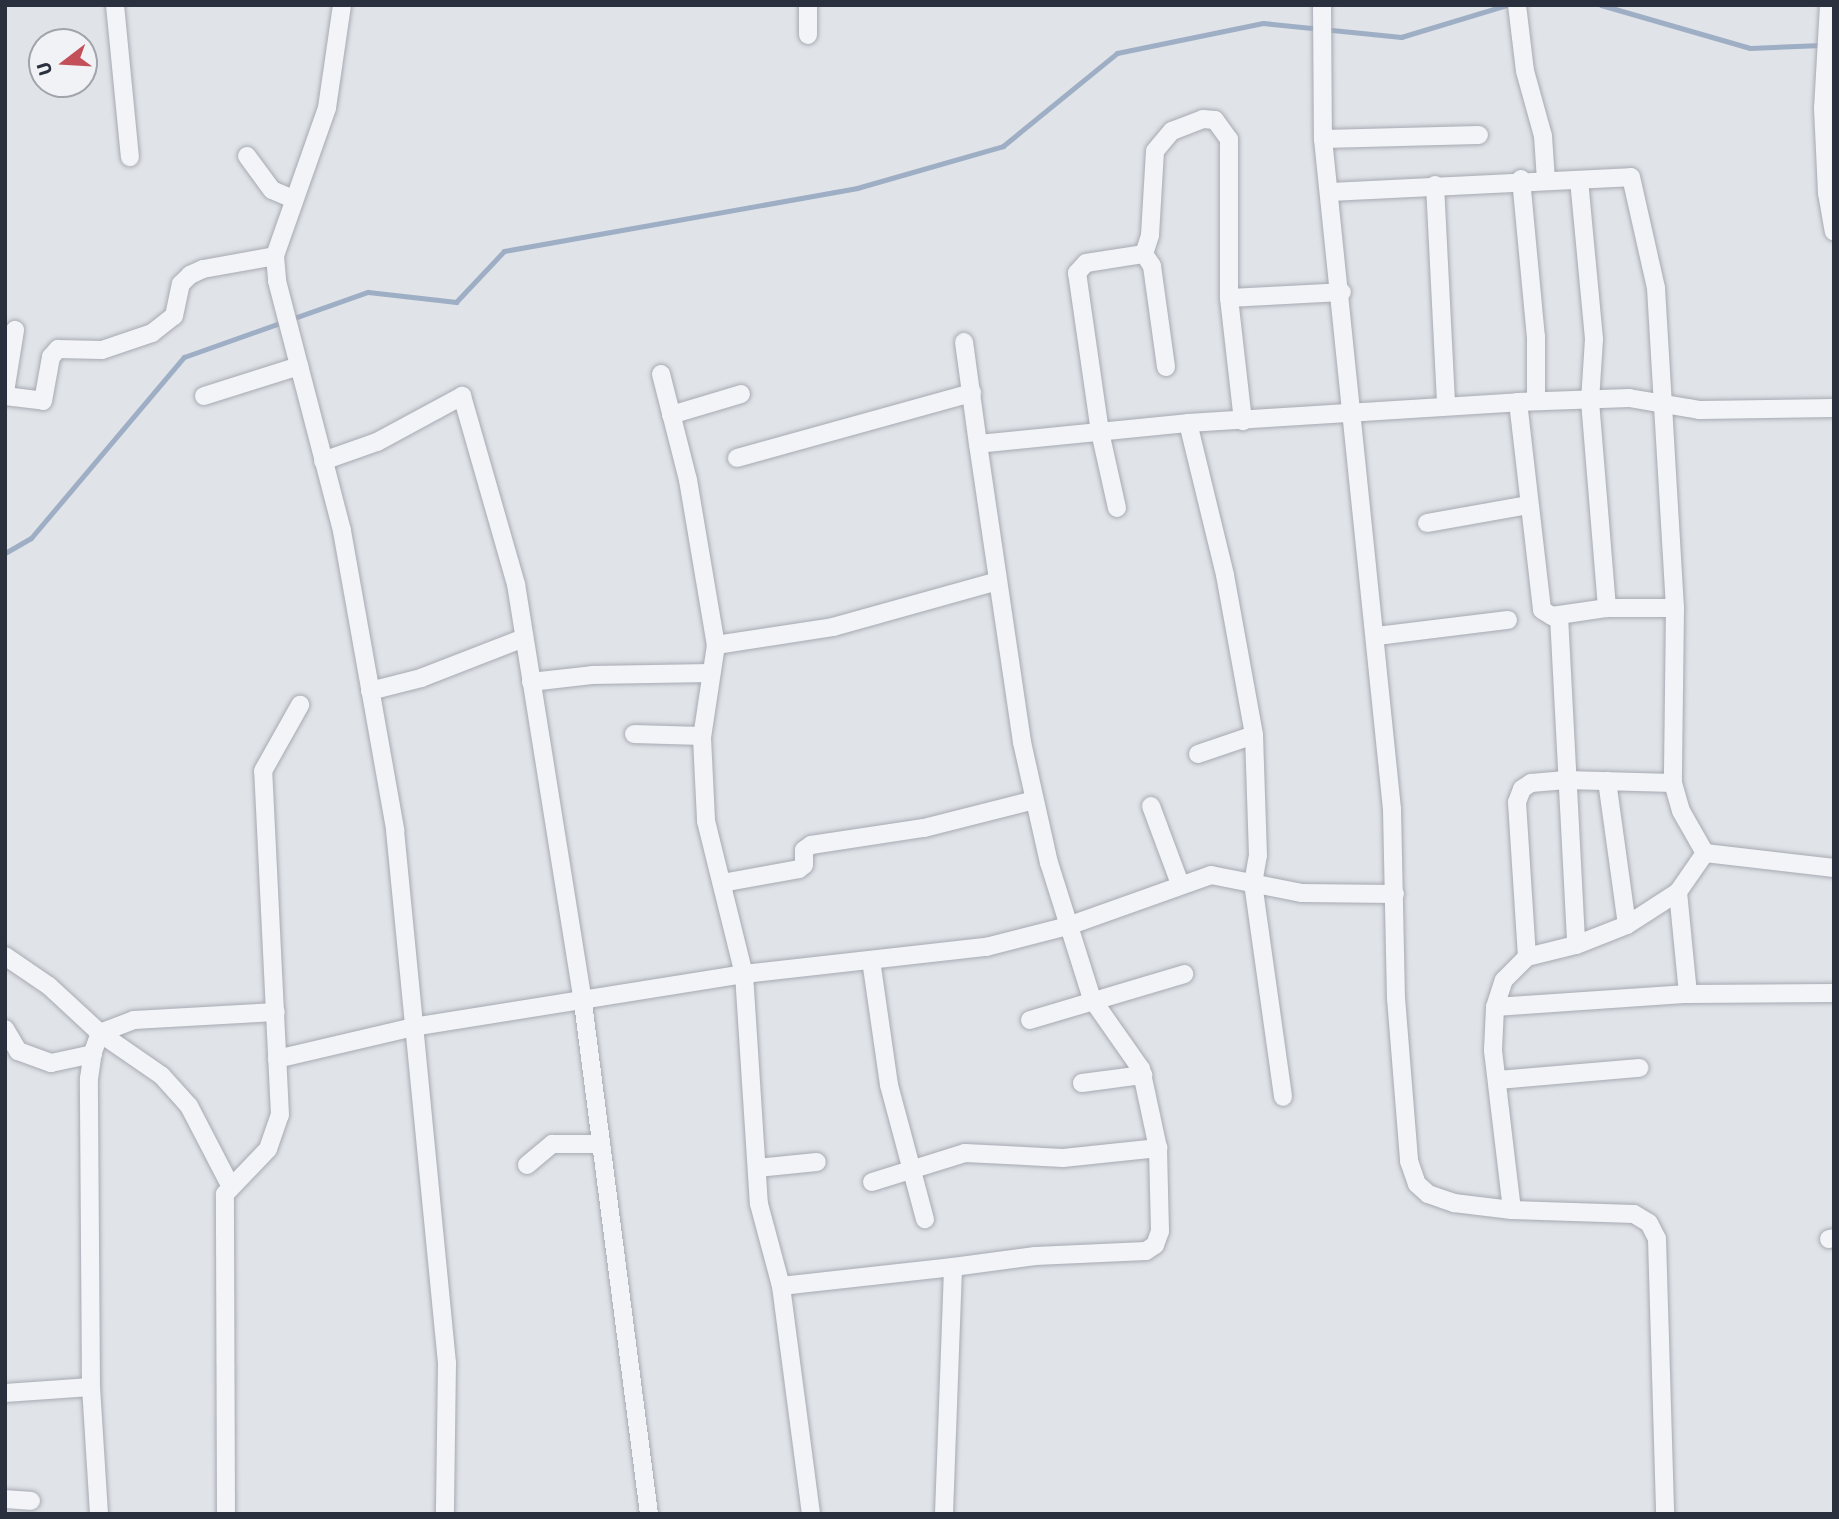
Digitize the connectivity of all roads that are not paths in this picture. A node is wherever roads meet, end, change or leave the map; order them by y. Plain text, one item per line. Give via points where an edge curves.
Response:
1 (115, 5) edge
2 (342, 5) edge
3 (808, 5) edge
4 (1517, 5) edge
5 (1829, 5) edge
6 (1322, 10) edge
7 (808, 35) dead end
8 (1479, 135) dead end
9 (1323, 139) junction
10 (247, 156) dead end
11 (130, 157) dead end
12 (1521, 179) junction
13 (1546, 180) junction
14 (1579, 180) junction
15 (1435, 184) junction
16 (1329, 191) junction
17 (293, 199) junction
18 (1832, 211) edge
19 (1834, 231) edge
20 (1144, 254) junction
21 (275, 257) junction
22 (1342, 292) junction
23 (1229, 298) junction
24 (15, 330) dead end
25 (964, 342) dead end
26 (299, 366) junction
27 (1166, 367) dead end
28 (662, 374) dead end
29 (972, 393) junction
30 (5, 394) edge
31 (741, 394) dead end
32 (204, 396) dead end
33 (1660, 400) junction
34 (1536, 401) junction
35 (1590, 401) junction
36 (1518, 402) junction
37 (1446, 405) junction
38 (1834, 408) edge
39 (1352, 414) junction
40 (671, 415) junction
41 (1243, 421) junction
42 (1188, 423) junction
43 (1100, 432) junction
44 (978, 444) junction
45 (737, 458) dead end
46 (323, 461) junction
47 (1528, 505) junction
48 (1117, 508) dead end
49 (1427, 523) dead end
50 (995, 582) junction
51 (1607, 608) junction
52 (1675, 608) junction
53 (1559, 616) junction
54 (1508, 620) dead end
55 (1377, 636) junction
56 (524, 638) junction
57 (716, 645) junction
58 (711, 673) junction
59 (531, 682) junction
60 (370, 691) junction
61 (300, 705) dead end
62 (634, 734) dead end
63 (1254, 735) junction
64 (702, 736) junction
65 (1198, 754) dead end
66 (1566, 780) junction
67 (1607, 781) junction
68 (1673, 783) junction
69 (1035, 800) junction
70 (1151, 806) dead end
71 (1705, 853) junction
72 (1834, 868) edge
73 (722, 883) junction
74 (1253, 883) junction
75 (1180, 884) junction
76 (1678, 892) junction
77 (1395, 894) junction
78 (1627, 925) junction
79 (1068, 926) junction
80 (1576, 946) junction
81 (5, 956) edge
82 (1527, 957) junction
83 (871, 960) junction
84 (744, 974) junction
85 (1184, 974) dead end
86 (1834, 993) edge
87 (1688, 994) junction
88 (1092, 999) junction
89 (583, 1003) junction
90 (1495, 1007) junction
91 (275, 1012) junction
92 (1030, 1020) dead end
93 (413, 1027) junction
94 (5, 1030) edge
95 (100, 1033) junction
96 (93, 1054) junction
97 (277, 1059) junction
98 (1639, 1068) dead end
99 (1143, 1075) junction
100 (1498, 1080) junction
101 (1082, 1083) dead end
102 (1283, 1097) dead end
103 (600, 1144) junction
104 (1158, 1148) junction
105 (817, 1162) dead end
106 (527, 1165) dead end
107 (757, 1168) junction
108 (912, 1169) junction
109 (872, 1182) dead end
110 (230, 1185) junction
111 (1512, 1210) junction
112 (925, 1219) dead end
113 (953, 1267) junction
114 (781, 1286) junction
115 (91, 1387) junction
116 (5, 1393) edge
117 (5, 1500) edge
118 (30, 1501) dead end
119 (99, 1514) edge
120 (226, 1514) edge
121 (445, 1514) edge
122 (649, 1514) edge
123 (811, 1514) edge
124 (944, 1514) edge
125 (1665, 1514) edge

1 - 11 street
2 - 17 street via 327,108
3 - 7 street
4 - 13 street via 1538,110
5 - 18 street via 1824,150
6 - 9 street
8 - 9 street
9 - 16 street
10 - 17 street via 272,190
12 - 13 street
12 - 15 street
12 - 34 street via 1536,337
13 - 14 street
14 - 33 street via 1631,177 1656,288
14 - 35 street via 1594,339
15 - 16 street
15 - 37 street
16 - 22 street
17 - 21 street
18 - 19 street
20 - 23 street via 1150,235 1155,151 1184,124 1215,120 1229,139
20 - 27 street via 1152,266
20 - 43 street via 1086,263 1077,273
21 - 26 street
21 - 30 street via 190,275 181,284 174,316 152,333 102,350 58,349 51,357 44,401
22 - 23 street
22 - 39 street
23 - 41 street
24 - 30 street
25 - 29 street
26 - 32 street
26 - 46 street
28 - 40 street
29 - 44 street
29 - 45 street
31 - 40 street
33 - 35 street
33 - 38 street via 1700,410
33 - 52 street
34 - 35 street
34 - 36 street
35 - 51 street
36 - 37 street
36 - 47 street
37 - 39 street
39 - 41 street
39 - 55 street
40 - 57 street
41 - 42 street
42 - 43 street
42 - 63 street via 1225,575
43 - 44 street
43 - 48 street
44 - 50 street
46 - 56 street via 377,442 462,396 516,584
46 - 60 street via 342,531
47 - 49 street
47 - 53 street via 1540,603 1546,614
50 - 57 street via 833,627
50 - 69 street
51 - 52 street
51 - 53 street
52 - 68 street
53 - 66 street
54 - 55 street
55 - 77 street
56 - 59 street
56 - 60 street via 428,676
57 - 58 street
58 - 59 street via 592,675
58 - 64 street
59 - 89 street
60 - 93 street via 395,830
61 - 91 street via 263,771
62 - 64 street
63 - 65 street
63 - 74 street via 1258,855
64 - 73 street via 706,821
66 - 67 street
66 - 80 street
66 - 82 street via 1531,783 1522,789 1517,802
67 - 68 street
67 - 78 street
68 - 71 street via 1689,831
69 - 73 street via 923,828 811,845 804,850 804,865 799,869
69 - 79 street
70 - 75 street
71 - 72 street
71 - 76 street
73 - 84 street
74 - 75 street via 1225,874
74 - 77 street via 1302,893
74 - 102 street
75 - 79 street
76 - 78 street
76 - 87 street
77 - 111 street via 1405,1139 1417,1184 1428,1194 1454,1203
78 - 80 street
79 - 83 street via 986,947
79 - 88 street
80 - 82 street
81 - 95 street via 49,986
82 - 90 street via 1504,980
83 - 84 street
83 - 108 street via 889,1085
84 - 89 street
84 - 107 street
85 - 88 street
86 - 87 street
87 - 90 street
88 - 92 street
88 - 99 street via 1101,1018 1134,1055
89 - 93 street
89 - 103 street
90 - 100 street
91 - 95 street via 134,1020
91 - 97 street
93 - 97 street
93 - 121 street via 447,1363
94 - 96 street via 18,1051 51,1063
95 - 96 street
95 - 110 street via 162,1076 189,1106
96 - 115 street via 89,1079
97 - 110 street via 280,1115 275,1134 268,1149
98 - 100 street
99 - 101 street
99 - 104 street
100 - 111 street
103 - 106 street via 552,1144
103 - 122 street
104 - 108 street via 1063,1158 965,1153
104 - 113 street via 1160,1231 1151,1250 1035,1256
105 - 107 street
107 - 114 street via 759,1204
108 - 109 street
108 - 112 street
110 - 120 street via 224,1216
111 - 125 street via 1634,1214 1649,1223 1657,1239
113 - 114 street
113 - 124 street
114 - 123 street
115 - 116 street
115 - 119 street
117 - 118 street

